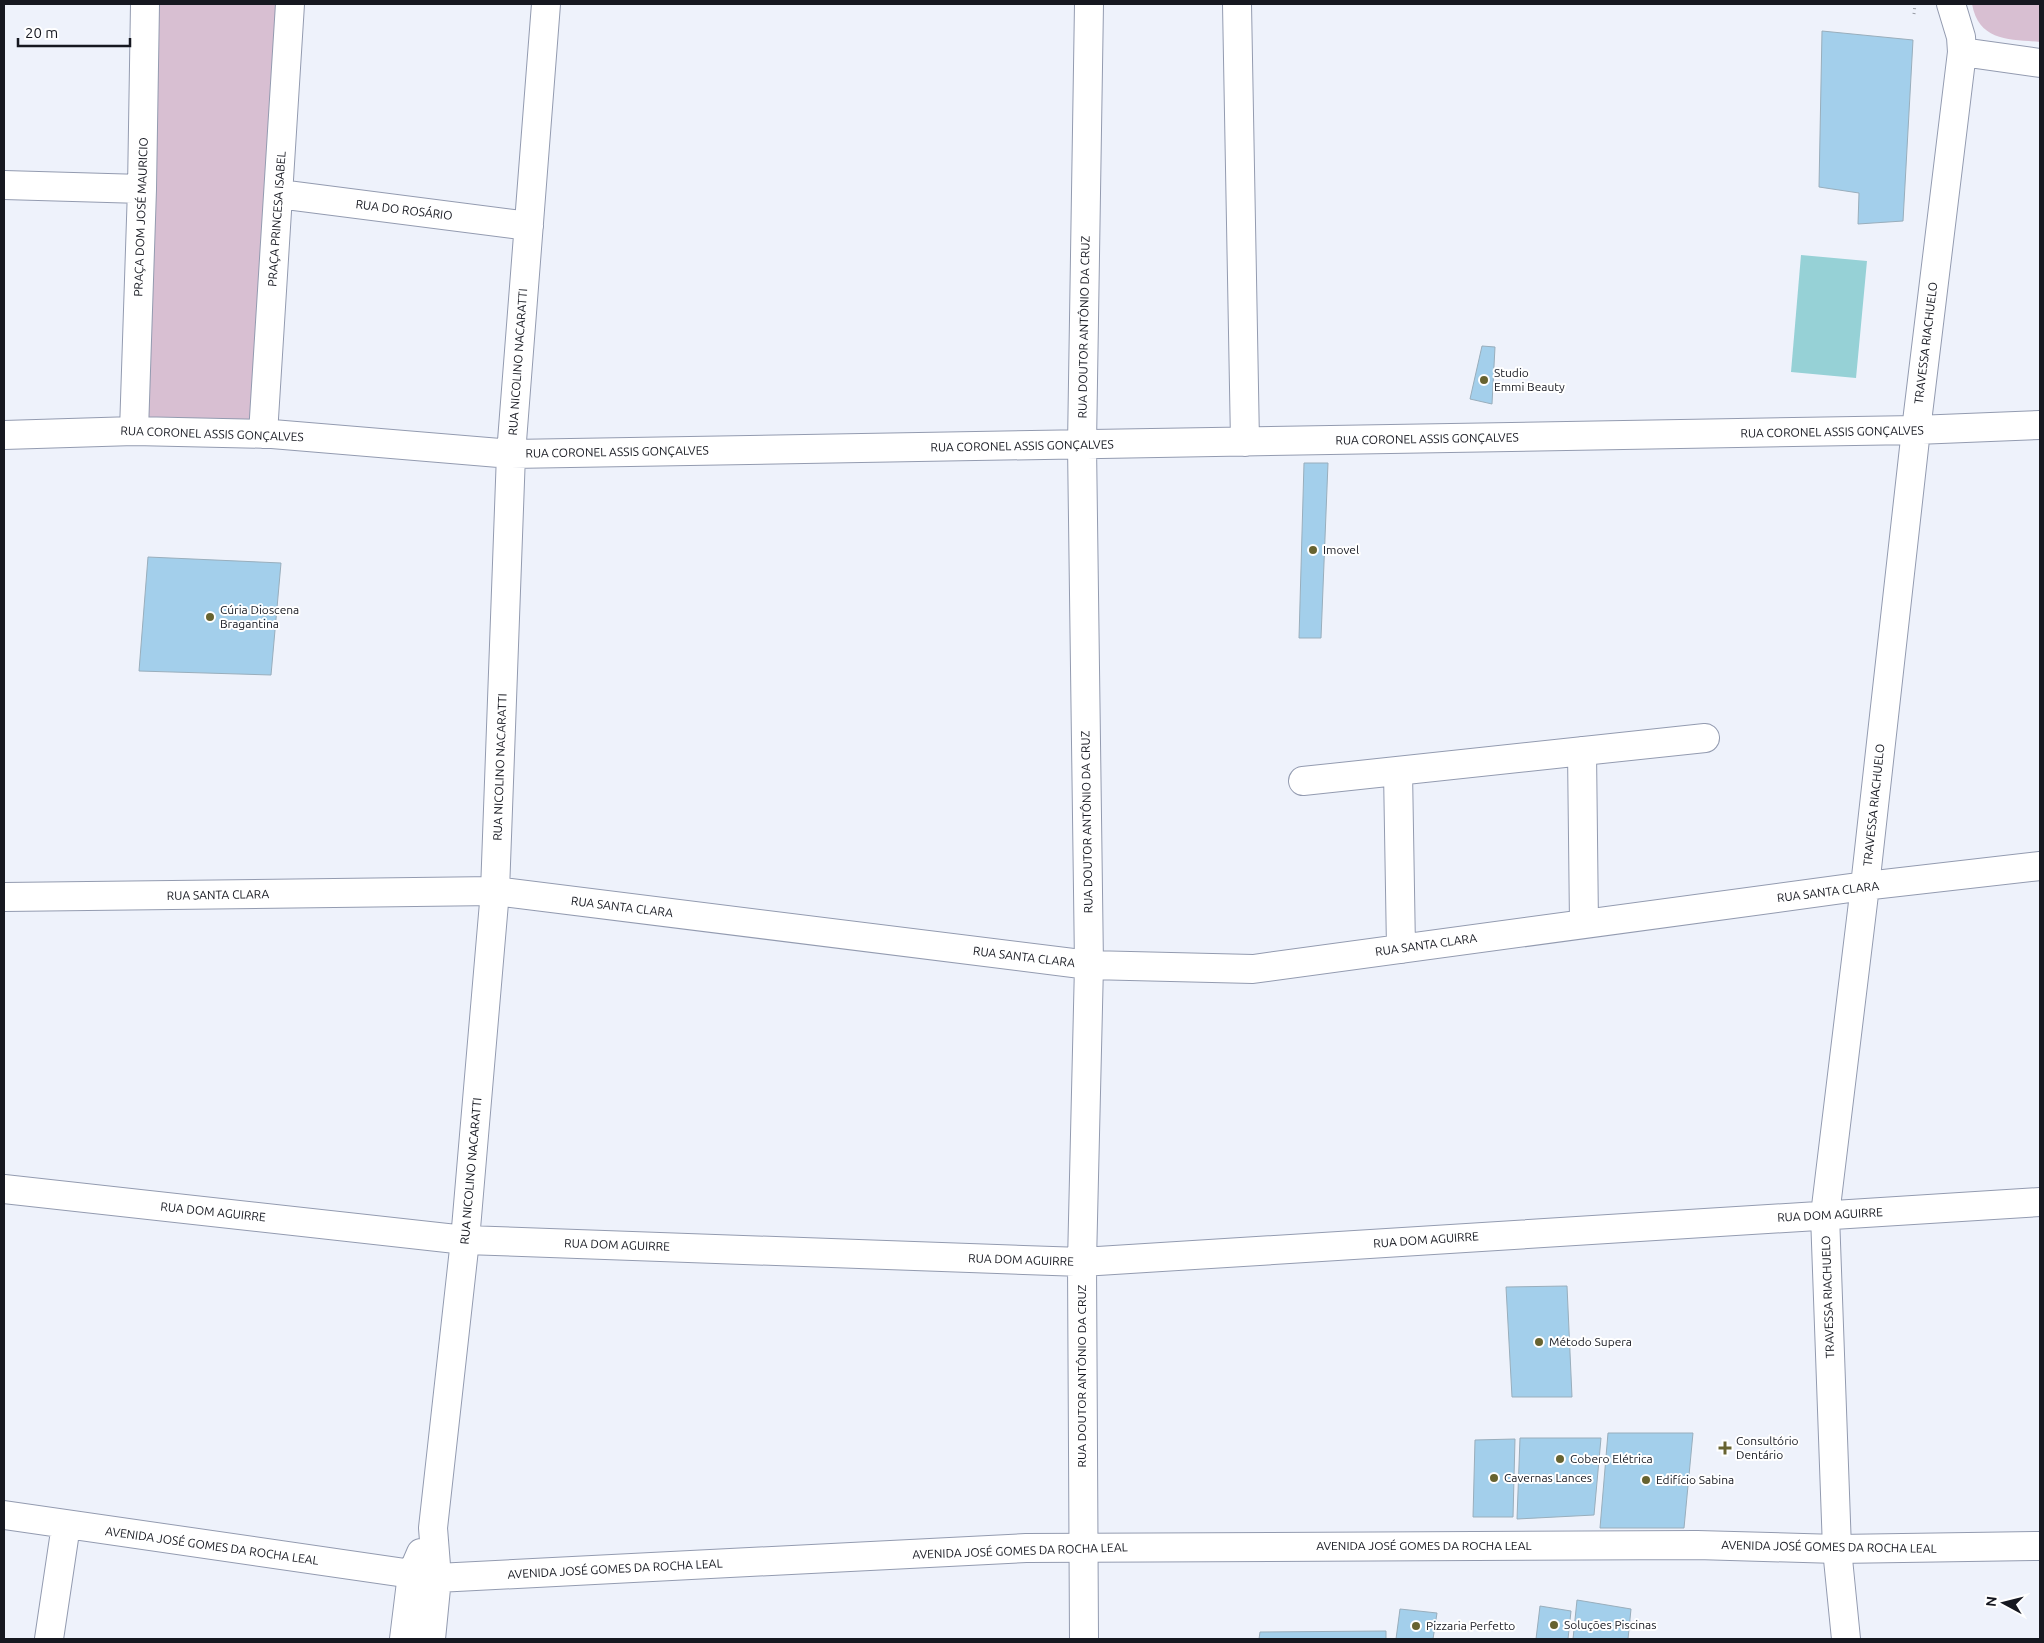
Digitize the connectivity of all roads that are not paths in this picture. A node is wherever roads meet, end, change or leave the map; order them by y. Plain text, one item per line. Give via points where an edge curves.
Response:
1 (145, 4) edge
2 (290, 4) edge
3 (546, 4) edge
4 (1089, 4) edge
5 (1237, 4) edge
6 (1951, 4) edge
7 (1962, 52) junction
8 (2040, 63) edge
9 (4, 185) edge
10 (142, 189) junction
11 (279, 194) junction
12 (528, 226) junction
13 (2040, 425) edge
14 (1916, 430) junction
15 (134, 431) junction
16 (4, 434) edge
17 (263, 434) junction
18 (1245, 442) junction
19 (1082, 445) junction
20 (511, 454) junction
21 (1705, 738) dead end
22 (1582, 751) junction
23 (1398, 771) junction
24 (1303, 782) dead end
25 (2040, 866) edge
26 (1865, 886) junction
27 (495, 891) junction
28 (4, 897) edge
29 (1584, 924) junction
30 (1401, 948) junction
31 (1089, 965) junction
32 (4, 1189) edge
33 (2040, 1202) edge
34 (1825, 1215) junction
35 (466, 1240) junction
36 (1082, 1262) junction
37 (4, 1515) edge
38 (66, 1524) junction
39 (2040, 1546) edge
40 (1083, 1548) junction
41 (1837, 1549) junction
42 (424, 1576) junction
43 (49, 1639) edge
44 (404, 1639) edge
45 (431, 1639) edge
46 (1084, 1639) edge
47 (1846, 1639) edge

1 - 10 street, PRAÇA DOM JOSÉ MAURICIO
2 - 11 street, PRAÇA PRINCESA ISABEL
3 - 12 street, RUA NICOLINO NACARATTI
4 - 19 street, RUA DOUTOR ANTÔNIO DA CRUZ
5 - 18 street
6 - 7 street, TRAVESSA RIACHUELO
7 - 8 street
7 - 14 street, TRAVESSA RIACHUELO
9 - 10 street
10 - 15 street, PRAÇA DOM JOSÉ MAURICIO
11 - 12 street, RUA DO ROSÁRIO
11 - 17 street, PRAÇA PRINCESA ISABEL
12 - 20 street, RUA NICOLINO NACARATTI
13 - 14 street, RUA CORONEL ASSIS GONÇALVES
14 - 18 street, RUA CORONEL ASSIS GONÇALVES
14 - 26 street, TRAVESSA RIACHUELO
15 - 16 street, RUA CORONEL ASSIS GONÇALVES
15 - 17 street, RUA CORONEL ASSIS GONÇALVES
17 - 20 street, RUA CORONEL ASSIS GONÇALVES
18 - 19 street, RUA CORONEL ASSIS GONÇALVES
19 - 20 street, RUA CORONEL ASSIS GONÇALVES
19 - 31 street, RUA DOUTOR ANTÔNIO DA CRUZ
20 - 27 street, RUA NICOLINO NACARATTI
21 - 22 street
22 - 23 street
22 - 29 street
23 - 24 street
23 - 30 street
25 - 26 street, RUA SANTA CLARA
26 - 29 street, RUA SANTA CLARA
26 - 34 street, TRAVESSA RIACHUELO
27 - 28 street, RUA SANTA CLARA
27 - 31 street, RUA SANTA CLARA
27 - 35 street, RUA NICOLINO NACARATTI
29 - 30 street, RUA SANTA CLARA
30 - 31 street, RUA SANTA CLARA via 1252,969
31 - 36 street, RUA DOUTOR ANTÔNIO DA CRUZ
32 - 35 street, RUA DOM AGUIRRE
33 - 34 street, RUA DOM AGUIRRE
34 - 36 street, RUA DOM AGUIRRE
34 - 41 street, TRAVESSA RIACHUELO
35 - 36 street, RUA DOM AGUIRRE
35 - 42 street, RUA NICOLINO NACARATTI
36 - 40 street, RUA DOUTOR ANTÔNIO DA CRUZ
37 - 38 street, AVENIDA JOSÉ GOMES DA ROCHA LEAL
38 - 42 street, AVENIDA JOSÉ GOMES DA ROCHA LEAL
38 - 43 street
39 - 41 street, AVENIDA JOSÉ GOMES DA ROCHA LEAL
40 - 41 street, AVENIDA JOSÉ GOMES DA ROCHA LEAL via 1697,1545
40 - 42 street, AVENIDA JOSÉ GOMES DA ROCHA LEAL
40 - 46 street, RUA DOUTOR ANTÔNIO DA CRUZ
41 - 47 street, TRAVESSA RIACHUELO
42 - 44 street
42 - 45 street

